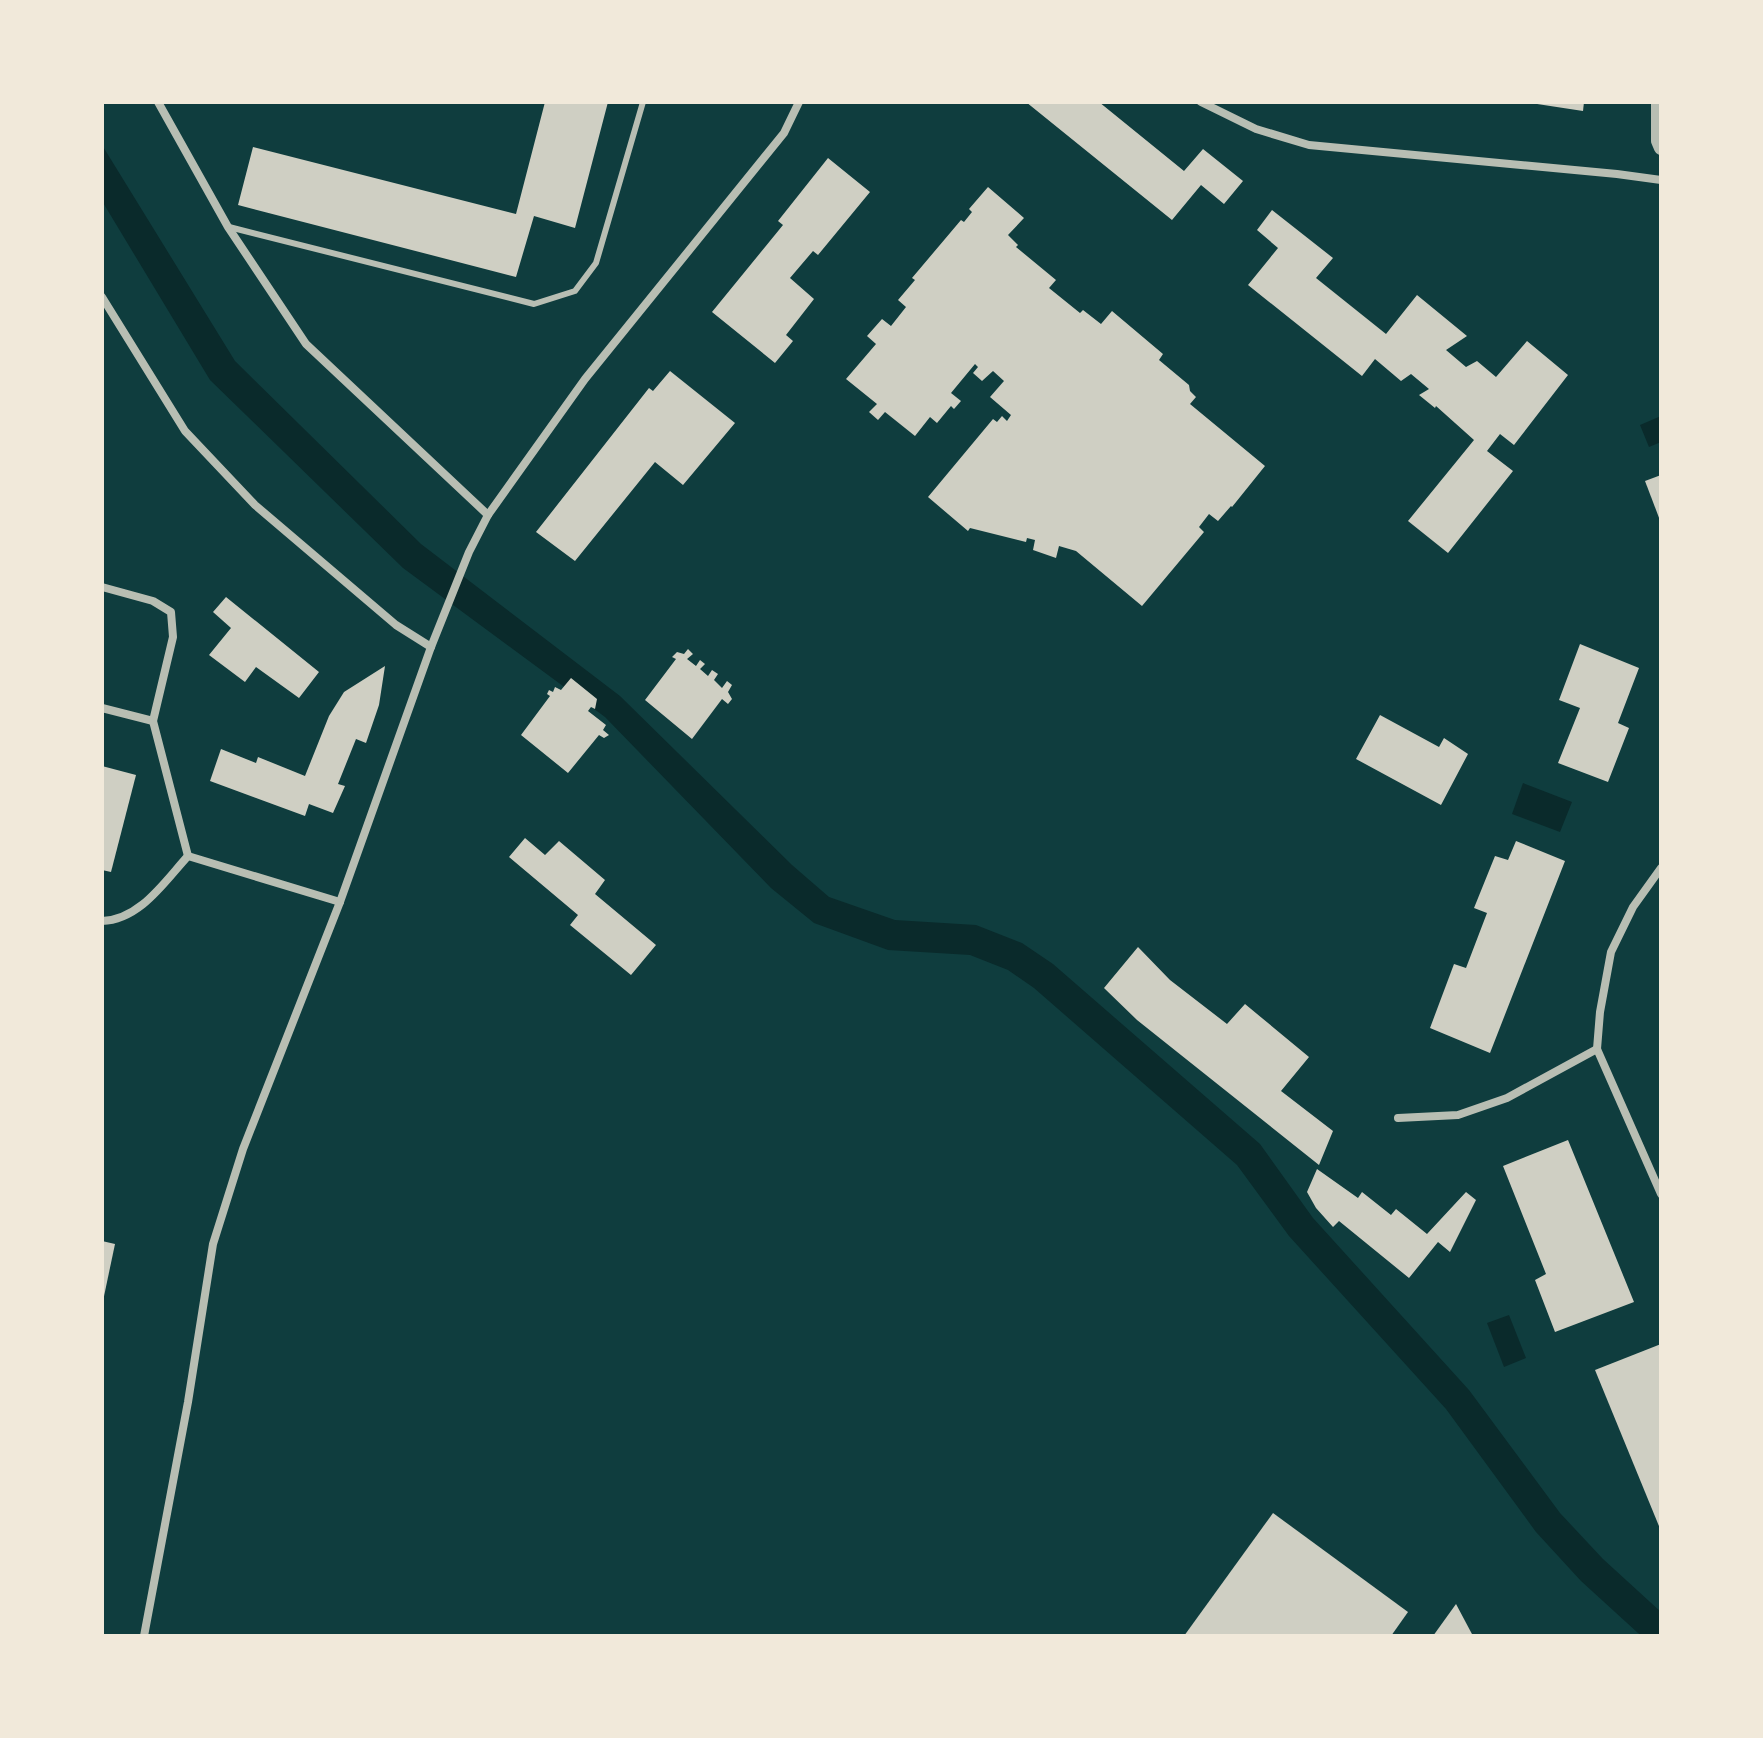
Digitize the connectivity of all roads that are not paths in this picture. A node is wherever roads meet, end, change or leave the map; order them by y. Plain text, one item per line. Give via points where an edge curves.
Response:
1 (158, 102) edge
2 (643, 102) edge
3 (799, 102) edge
4 (1201, 102) edge
5 (1658, 102) edge
6 (1661, 148) edge
7 (1661, 180) edge
8 (228, 227) junction
9 (102, 297) edge
10 (488, 515) junction
11 (102, 587) edge
12 (431, 647) junction
13 (102, 708) edge
14 (153, 721) junction
15 (188, 856) junction
16 (1661, 868) edge
17 (340, 902) junction
18 (102, 921) edge
19 (1597, 1049) junction
20 (1398, 1118) dead end
21 (1661, 1194) edge
22 (144, 1636) edge

1 - 8 street
2 - 8 lane via 596,263 575,291 534,304
3 - 10 street via 784,133 585,379
4 - 7 street via 1256,129 1309,145
5 - 6 street
8 - 10 street via 306,344
9 - 12 street via 185,431 255,505 396,625
10 - 12 street
11 - 14 street via 153,601 171,612 173,637
12 - 17 street
13 - 14 street
14 - 15 street
15 - 17 street
15 - 18 street via 143,907
16 - 19 street via 1633,907 1611,952
17 - 22 street via 243,1149 213,1244
19 - 20 street via 1507,1098 1458,1115
19 - 21 street

